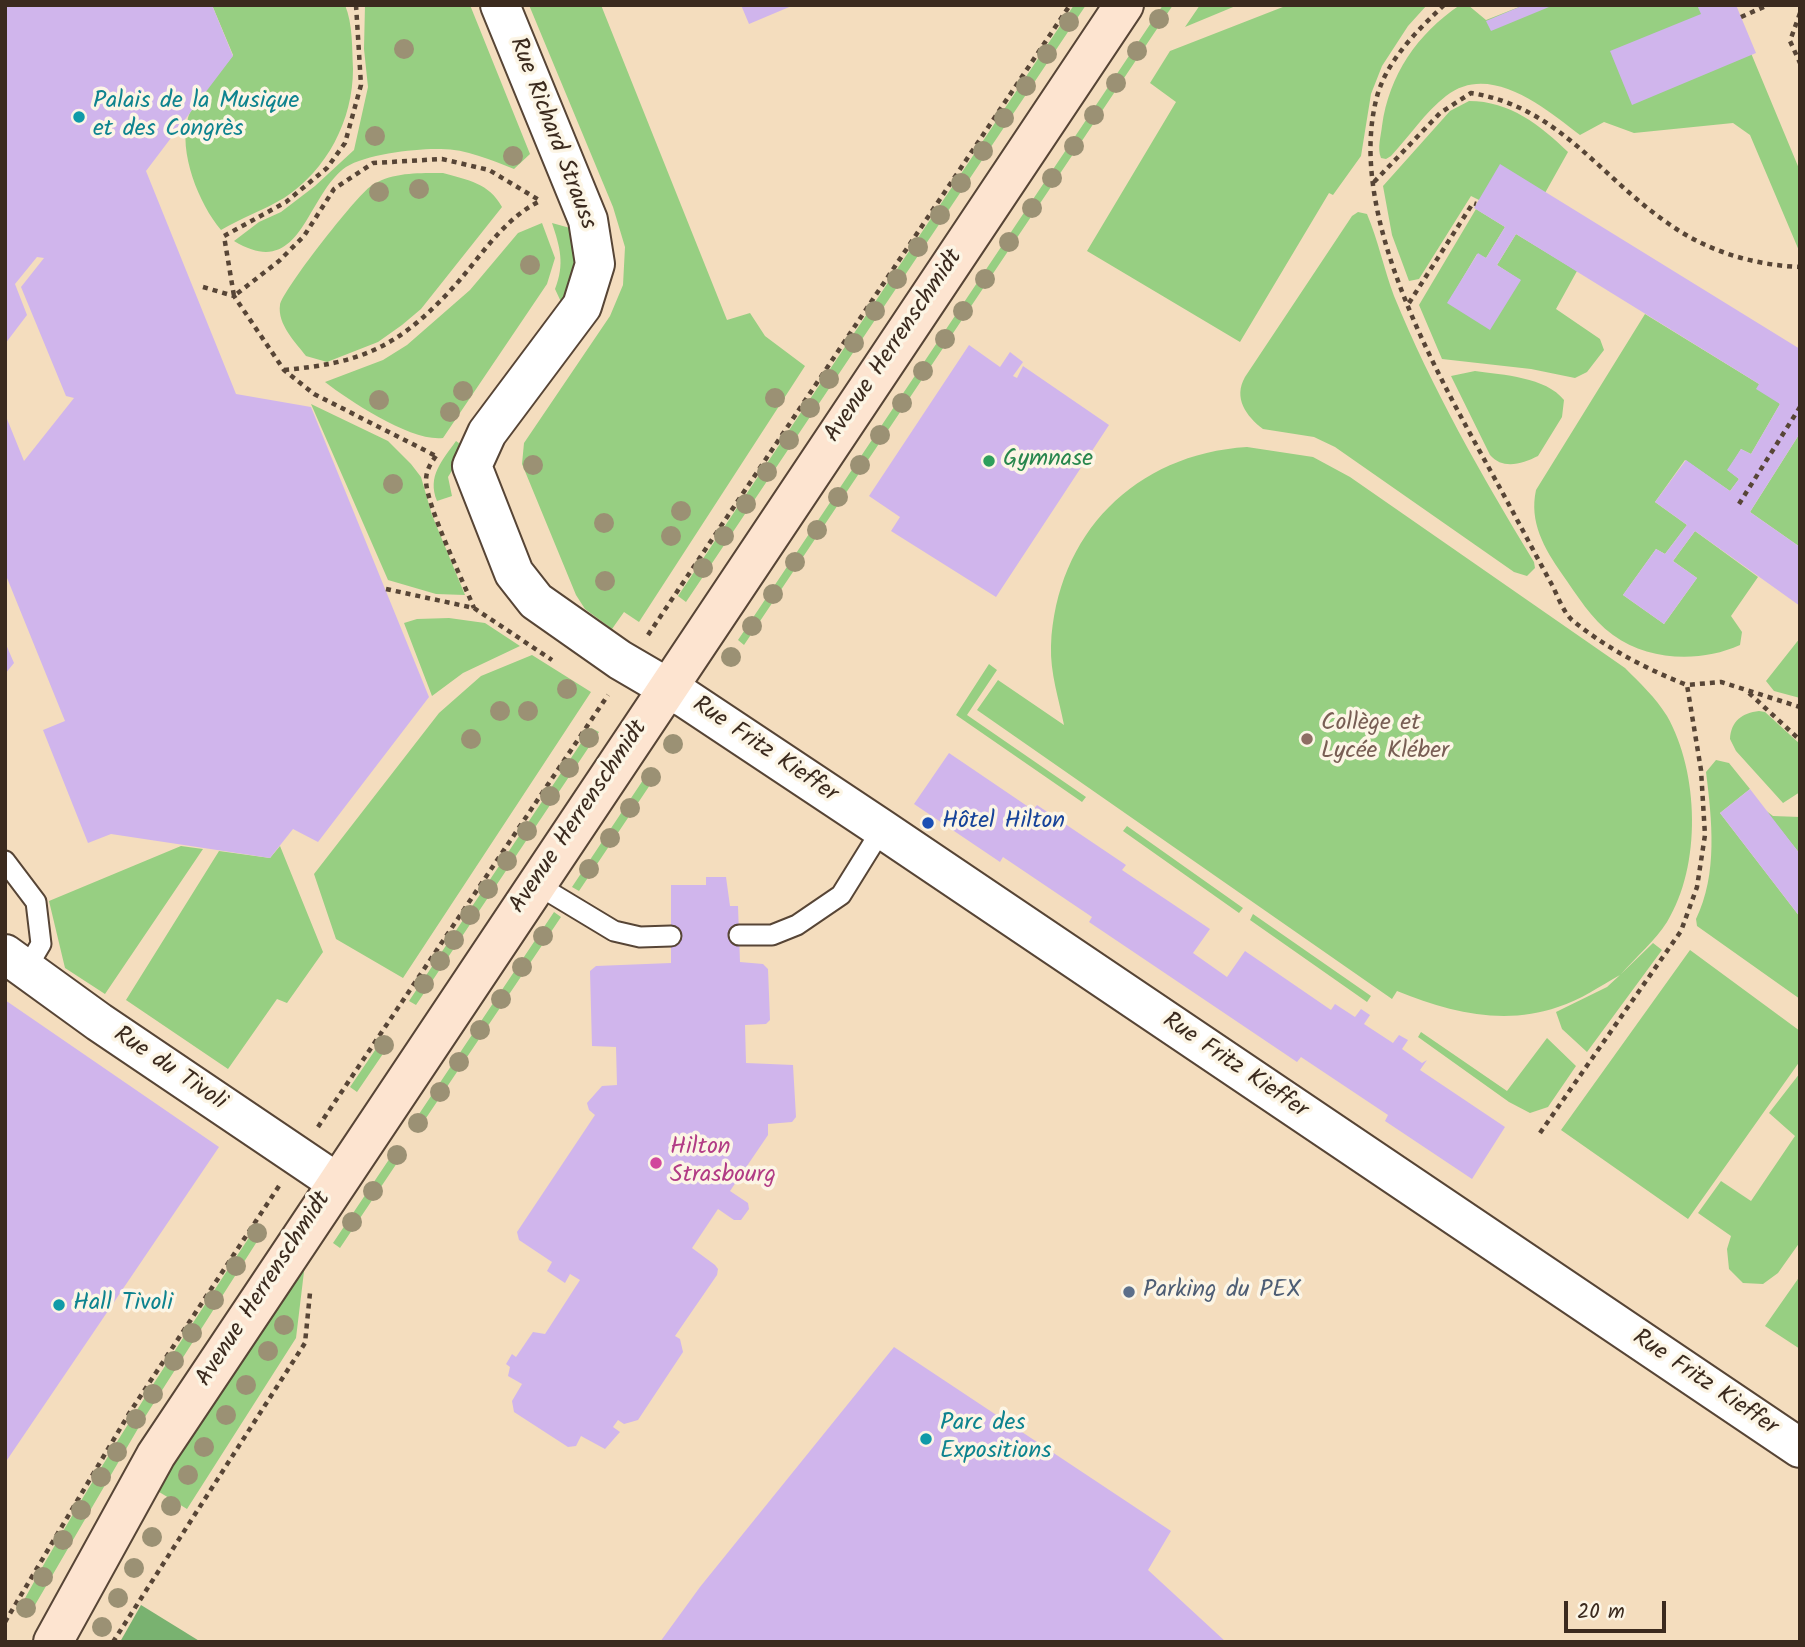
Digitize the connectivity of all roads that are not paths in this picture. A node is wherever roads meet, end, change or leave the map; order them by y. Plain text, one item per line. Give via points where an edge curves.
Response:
1 (500, 5) edge
2 (1124, 5) edge
3 (667, 689) junction
4 (882, 829) junction
5 (5, 861) edge
6 (536, 884) junction
7 (739, 935) dead end
8 (671, 936) dead end
9 (15, 963) edge
10 (336, 1182) junction
11 (1800, 1448) edge
12 (53, 1642) edge

1 - 3 street, Rue Richard Strauss via 588,220 595,264 582,306 487,433 472,466 514,573 536,601
2 - 3 main road, Avenue Herrenschmidt
3 - 4 street, Rue Fritz Kieffer
3 - 6 main road, Avenue Herrenschmidt
4 - 7 lane via 841,895 797,925 772,935
4 - 11 street, Rue Fritz Kieffer
5 - 9 lane via 36,902 41,944
6 - 8 lane via 614,931 640,937
6 - 10 main road, Avenue Herrenschmidt
9 - 10 street, Rue du Tivoli
10 - 12 main road, Avenue Herrenschmidt via 156,1455

